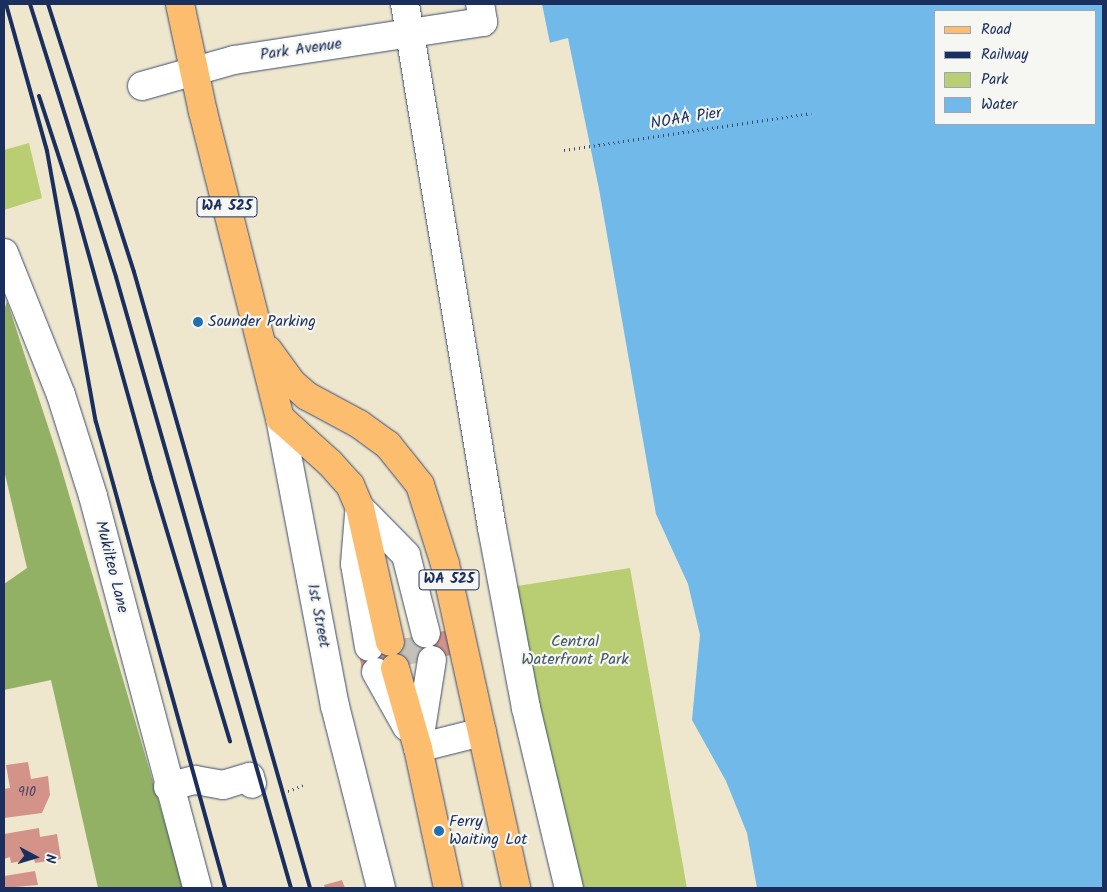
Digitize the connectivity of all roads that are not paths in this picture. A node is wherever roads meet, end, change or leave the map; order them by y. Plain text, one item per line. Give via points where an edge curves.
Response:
1 (180, 4) edge
2 (405, 4) edge
3 (480, 4) edge
4 (410, 34) junction
5 (194, 72) junction
6 (142, 86) dead end
7 (4, 253) edge
8 (262, 342) junction
9 (280, 418) junction
10 (360, 508) junction
11 (402, 653) junction
12 (482, 732) junction
13 (418, 748) junction
14 (252, 784) dead end
15 (168, 787) junction
16 (197, 888) edge
17 (381, 888) edge
18 (448, 888) edge
19 (516, 888) edge
20 (569, 888) edge

1 - 5 main road, WA 525
2 - 4 street
3 - 4 street, Park Avenue via 483,22
4 - 5 street, Park Avenue via 234,60
4 - 20 street via 501,575 526,708
5 - 6 street, Park Avenue
5 - 8 main road, WA 525
7 - 15 street, Mukilteo Lane via 61,395 93,496
8 - 9 main road, 1st Street / WA 525
8 - 12 main road, WA 525 via 292,382 307,396 359,424 388,445 420,485 445,564
9 - 10 main road, WA 525 via 337,470 350,486
9 - 17 street, 1st Street via 335,706
10 - 11 main road, WA 525
10 - 11 street, WA 525 via 406,555
11 - 13 main road, WA 525
11 - 13 street, WA 525
12 - 13 street
12 - 19 main road, WA 525
13 - 18 main road, WA 525
14 - 15 street via 250,777 223,784 195,780
15 - 16 street, Mukilteo Lane

